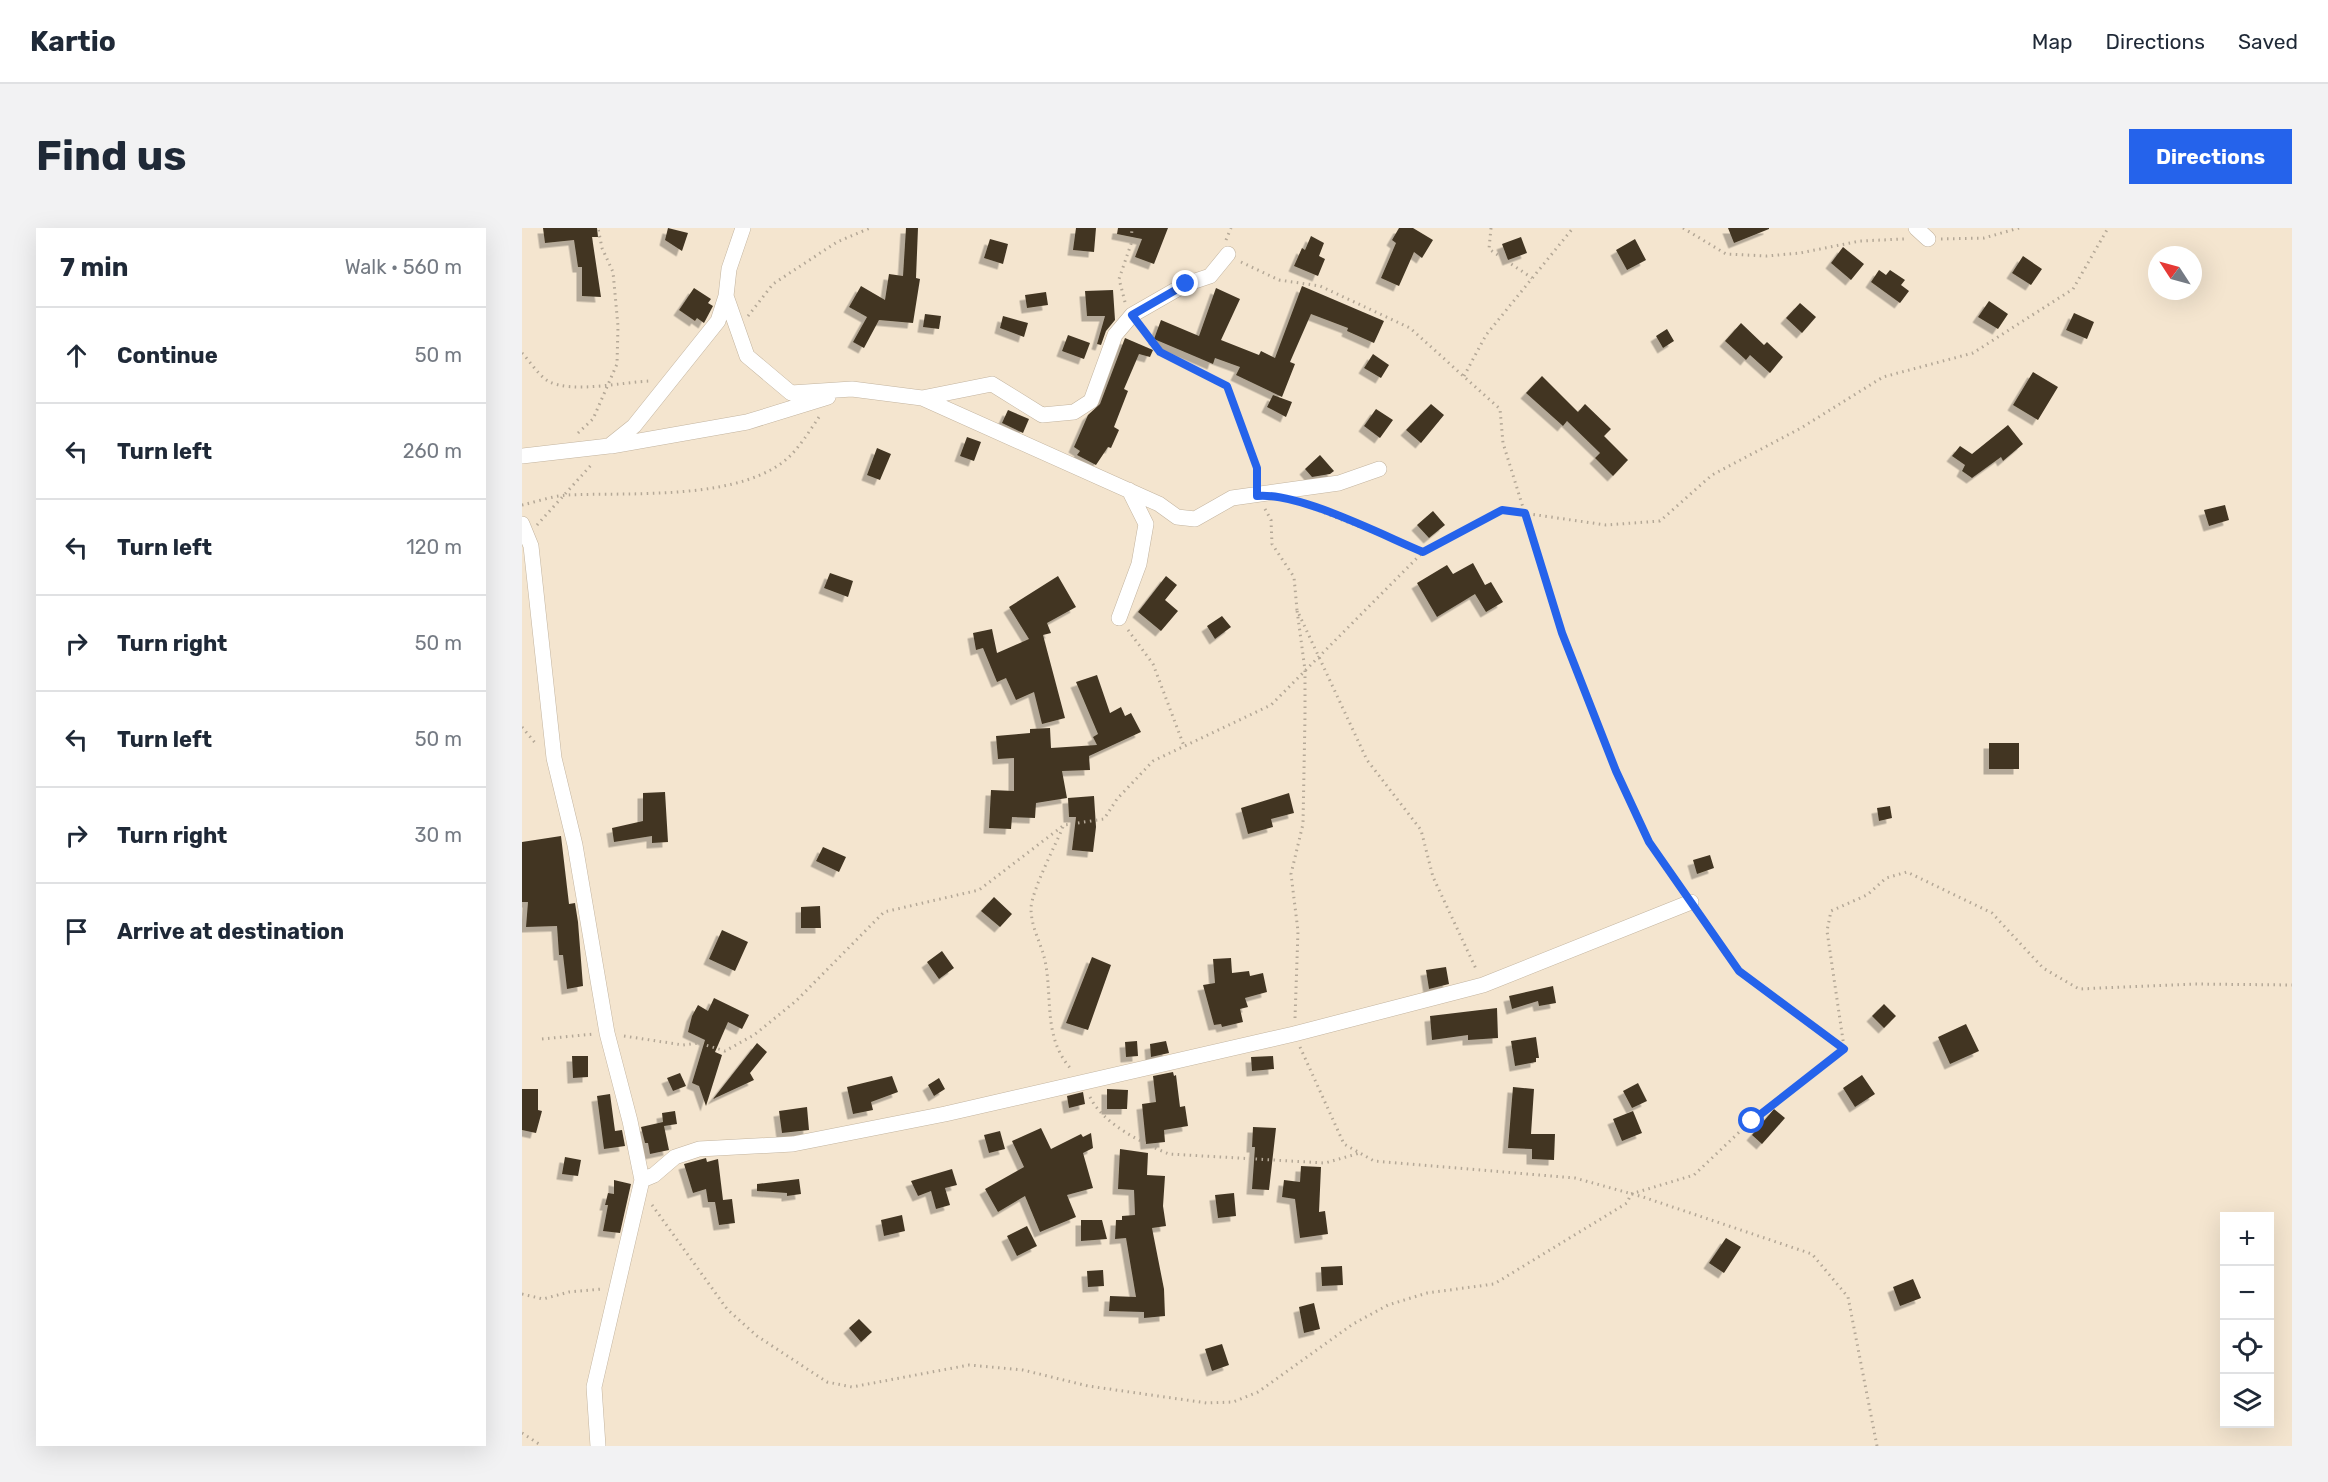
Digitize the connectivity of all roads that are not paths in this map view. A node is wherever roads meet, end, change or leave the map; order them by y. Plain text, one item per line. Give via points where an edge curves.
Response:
1 (743, 228) edge
2 (1916, 228) edge
3 (1928, 239) road end
4 (1228, 254) road end
5 (726, 296) junction
6 (852, 389) junction
7 (922, 398) junction
8 (609, 446) junction
9 (522, 456) edge
10 (1379, 469) dead end
11 (1129, 490) junction
12 (525, 530) edge
13 (1119, 618) road end
14 (1691, 902) road end
15 (642, 1185) junction
16 (598, 1446) edge

1 - 5 street via 729,269
2 - 3 street
4 - 7 street via 1210,276 1186,284 1132,315 1115,335 1091,401 1074,412 1042,415 992,384
5 - 6 street via 747,356 791,393
5 - 8 street via 718,321 634,426
6 - 7 street
6 - 8 street via 747,422
7 - 11 street
8 - 9 street
10 - 11 street via 1339,483 1232,498 1195,519 1177,517
11 - 13 street via 1146,524 1139,564
12 - 15 street via 531,546 554,758 575,845 607,1033
14 - 15 street via 1483,985 1294,1034 945,1114 793,1144 699,1149 675,1157
15 - 16 street via 594,1387

